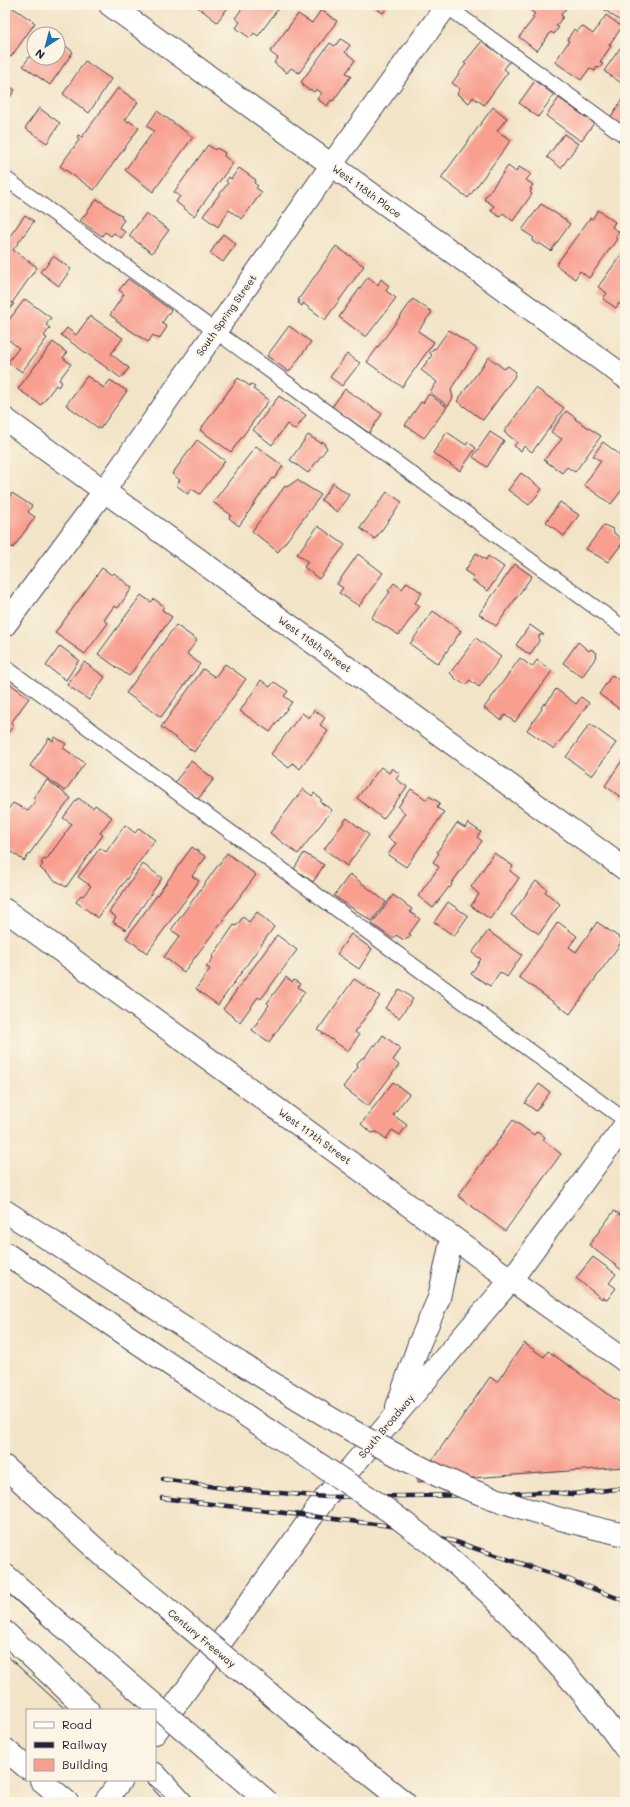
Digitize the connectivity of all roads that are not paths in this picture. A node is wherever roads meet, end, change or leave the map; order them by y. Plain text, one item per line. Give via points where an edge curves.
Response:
1 (110, 5) edge
2 (446, 5) edge
3 (625, 136) edge
4 (331, 165) junction
5 (5, 178) edge
6 (215, 331) junction
7 (625, 377) edge
8 (5, 419) edge
9 (104, 491) junction
10 (5, 625) edge
11 (625, 629) edge
12 (5, 667) edge
13 (625, 869) edge
14 (5, 910) edge
15 (625, 1120) edge
16 (625, 1125) edge
17 (5, 1211) edge
18 (452, 1237) junction
19 (5, 1253) edge
20 (511, 1280) junction
21 (625, 1362) edge
22 (392, 1419) junction
23 (5, 1467) edge
24 (625, 1535) edge
25 (5, 1575) edge
26 (5, 1632) edge
27 (87, 1709) edge
28 (156, 1732) edge
29 (625, 1748) edge
30 (5, 1749) edge
31 (26, 1767) edge
32 (156, 1775) edge
33 (42, 1781) edge
34 (120, 1781) edge
35 (67, 1802) edge
36 (105, 1802) edge
37 (181, 1802) edge
38 (268, 1802) edge
39 (404, 1802) edge

1 - 4 main road, West 118th Place
2 - 3 lane
2 - 4 main road, South Spring Street
4 - 6 main road, South Spring Street
4 - 7 main road, West 118th Place
5 - 6 lane
6 - 9 main road, South Spring Street
6 - 11 lane
8 - 9 main road, West 118th Street
9 - 10 main road, South Spring Street
9 - 13 main road, West 118th Street
12 - 15 lane
14 - 18 main road, West 117th Street
16 - 20 main road, South Broadway
17 - 24 main road, bridge via 240,1363 354,1432 469,1489 526,1509
18 - 20 main road, West 117th Street
18 - 22 main road via 439,1298
19 - 29 main road, bridge via 389,1511 434,1546 491,1595 556,1661
20 - 21 main road, West 117th Street
20 - 22 main road, South Broadway
22 - 28 main road, South Broadway via 326,1497
23 - 39 main road, Century Freeway, bridge via 107,1559
25 - 38 main road, bridge
26 - 27 main road
30 - 31 main road
32 - 37 main road
33 - 35 main road
34 - 36 main road

